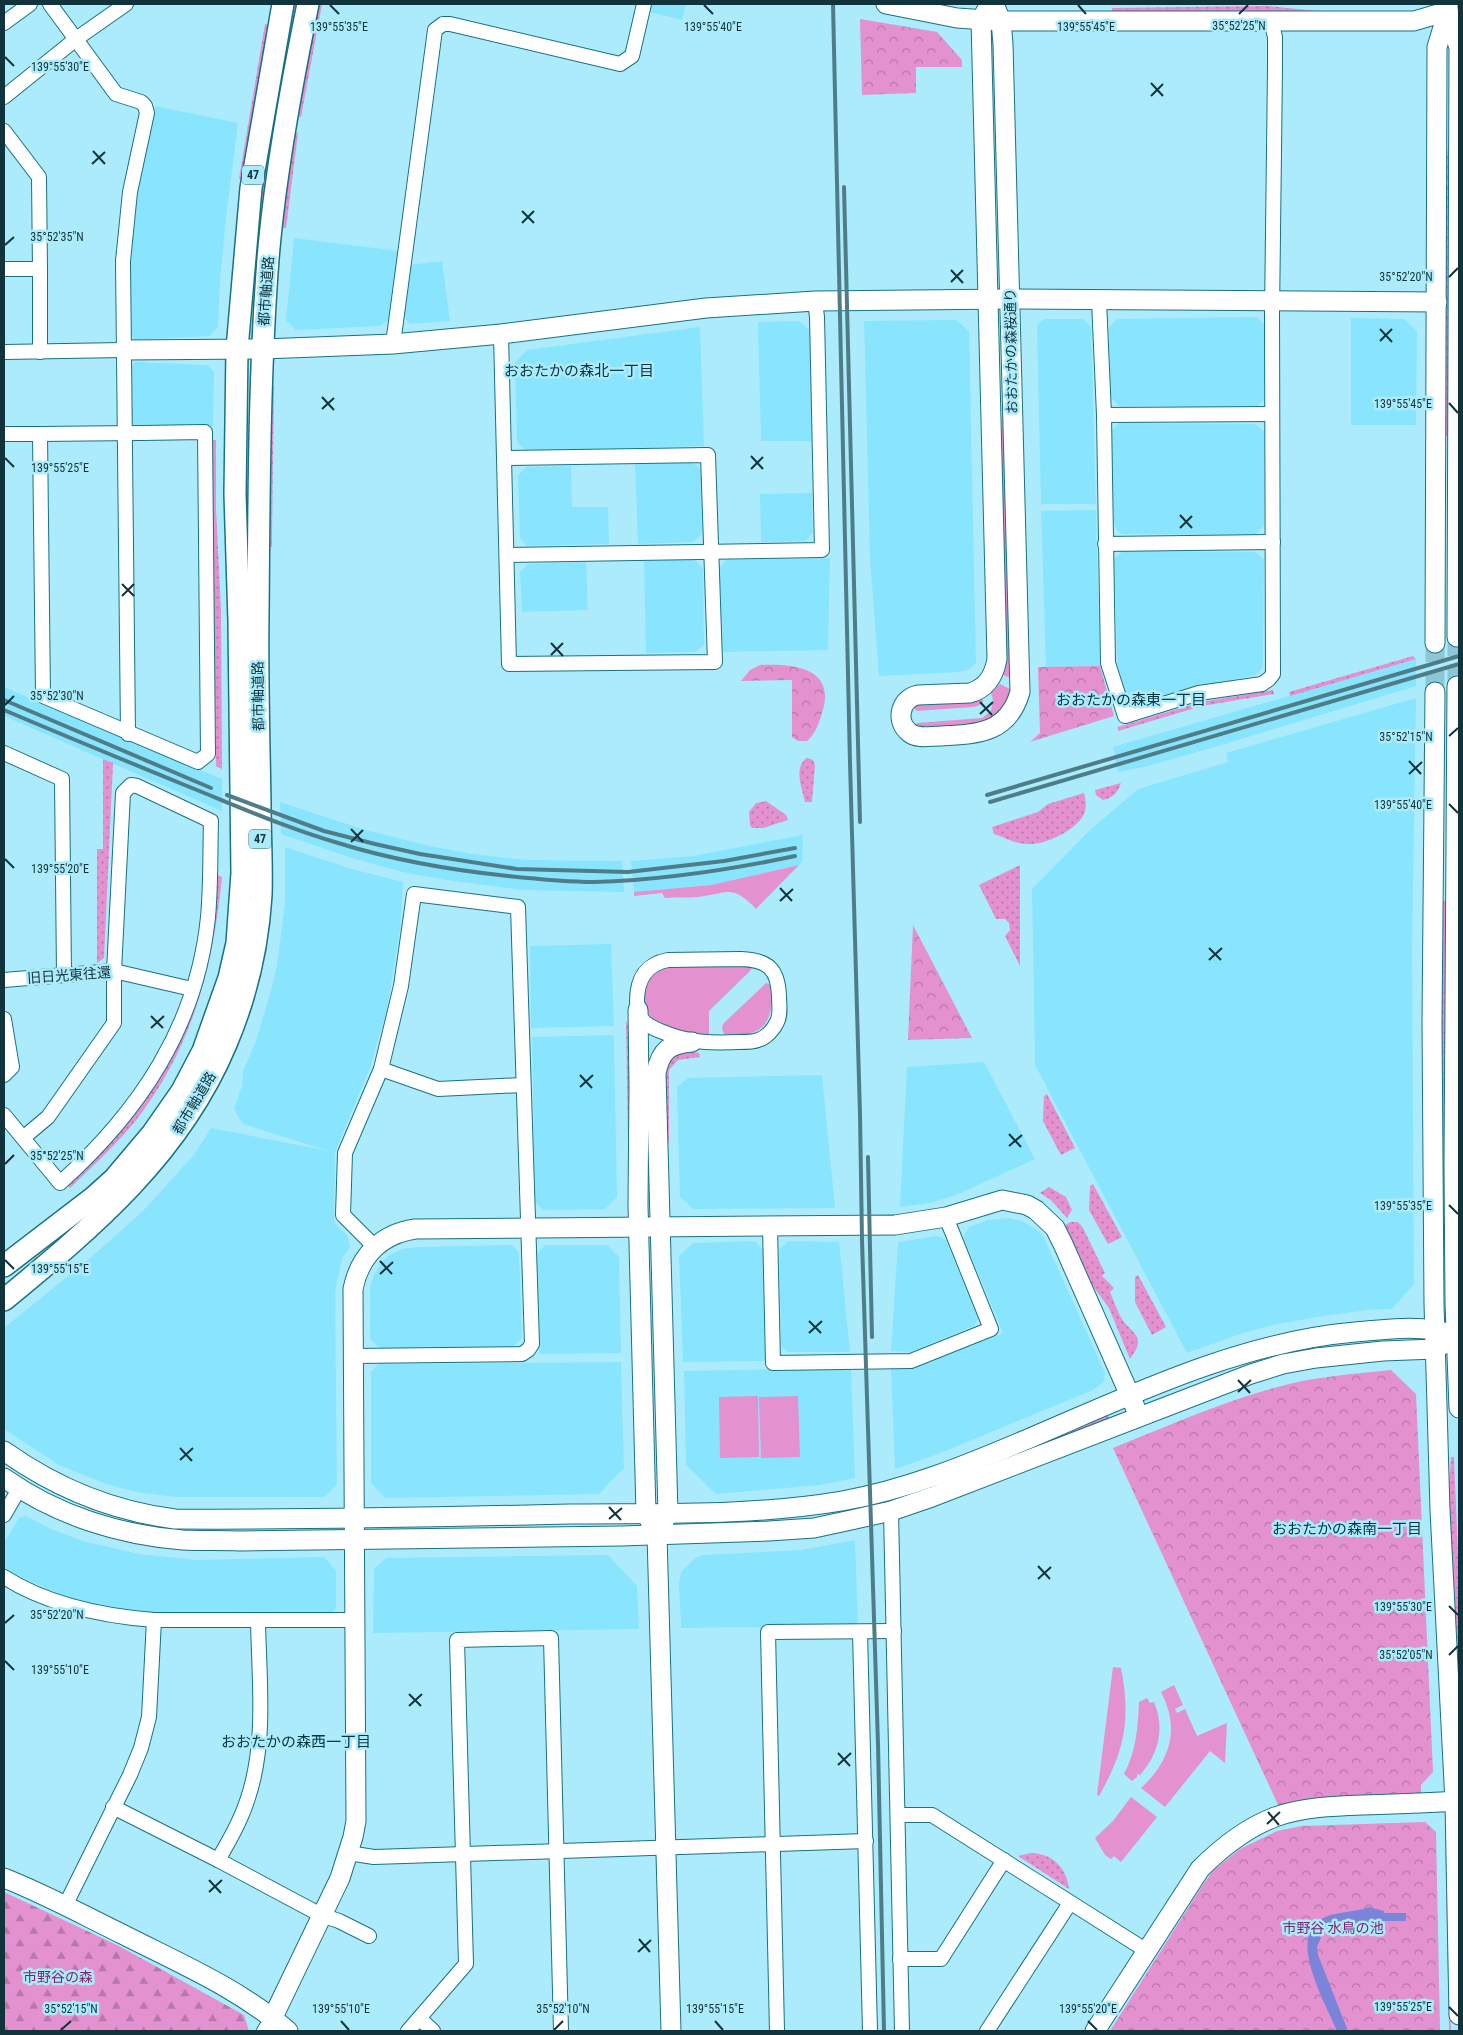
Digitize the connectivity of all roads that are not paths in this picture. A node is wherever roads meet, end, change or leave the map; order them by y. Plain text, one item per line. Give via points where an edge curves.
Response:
1 (30, 4) edge
2 (50, 4) edge
3 (126, 4) edge
4 (283, 4) edge
5 (308, 4) edge
6 (644, 4) edge
7 (886, 4) edge
8 (1424, 4) edge
9 (988, 9) edge
10 (1452, 9) edge
11 (1001, 21) junction
12 (1271, 21) junction
13 (4, 23) edge
14 (76, 40) junction
15 (4, 96) edge
16 (4, 130) edge
17 (4, 269) edge
18 (40, 269) junction
19 (989, 300) junction
20 (1010, 300) junction
21 (1099, 300) junction
22 (1273, 301) junction
23 (815, 302) junction
24 (1437, 302) junction
25 (501, 334) junction
26 (393, 344) junction
27 (237, 349) junction
28 (124, 350) junction
29 (263, 350) junction
30 (4, 352) edge
31 (40, 352) junction
32 (1272, 414) junction
33 (1104, 415) junction
34 (4, 434) edge
35 (40, 434) junction
36 (124, 434) junction
37 (505, 458) junction
38 (1273, 542) junction
39 (1106, 544) junction
40 (710, 551) junction
41 (507, 555) junction
42 (1457, 637) dead end
43 (1435, 643) tunnel mouth
44 (988, 682) junction
45 (1457, 686) dead end
46 (1436, 692) tunnel mouth
47 (1018, 700) junction
48 (128, 734) junction
49 (4, 753) edge
50 (114, 971) junction
51 (64, 974) junction
52 (4, 980) edge
53 (192, 989) junction
54 (638, 1010) junction
55 (4, 1019) edge
56 (692, 1042) junction
57 (381, 1069) junction
58 (4, 1075) edge
59 (523, 1085) junction
60 (4, 1115) edge
61 (23, 1138) junction
62 (946, 1217) junction
63 (639, 1227) junction
64 (660, 1227) junction
65 (770, 1227) junction
66 (527, 1228) junction
67 (374, 1246) junction
68 (4, 1266) edge
69 (4, 1300) edge
70 (1435, 1330) junction
71 (1458, 1337) edge
72 (1435, 1349) junction
73 (354, 1356) junction
74 (1130, 1395) junction
75 (1459, 1408) edge
76 (1139, 1416) junction
77 (4, 1451) edge
78 (4, 1478) edge
79 (19, 1489) junction
80 (891, 1511) junction
81 (668, 1512) junction
82 (646, 1513) junction
83 (4, 1515) edge
84 (354, 1517) junction
85 (657, 1535) junction
86 (355, 1540) junction
87 (4, 1577) edge
88 (154, 1620) junction
89 (356, 1620) junction
90 (258, 1621) junction
91 (894, 1631) junction
92 (860, 1632) junction
93 (1457, 1801) edge
94 (113, 1807) junction
95 (898, 1815) junction
96 (866, 1841) junction
97 (772, 1846) junction
98 (666, 1848) junction
99 (557, 1852) junction
100 (348, 1853) junction
101 (464, 1854) junction
102 (218, 1860) junction
103 (1004, 1860) junction
104 (4, 1878) edge
105 (1070, 1903) junction
106 (65, 1906) junction
107 (321, 1915) junction
108 (369, 1936) dead end
109 (1147, 1951) junction
110 (900, 1959) junction
111 (1459, 2014) edge
112 (420, 2019) junction
113 (268, 2024) edge
114 (288, 2031) edge
115 (408, 2031) edge
116 (433, 2031) edge
117 (561, 2031) edge
118 (671, 2031) edge
119 (777, 2031) edge
120 (870, 2031) edge
121 (902, 2031) edge
122 (988, 2031) edge
123 (1095, 2031) edge

1 - 13 street
2 - 14 street
3 - 14 street
4 - 27 main road, 都市軸道路 / 47 via 252,188
5 - 29 main road, 都市軸道路 / 47 via 289,106 268,255
6 - 26 street via 632,56 620,64 450,24 442,24 435,30
7 - 9 street via 957,18
8 - 10 street
9 - 11 street
9 - 19 street, おおたかの森桜通り
10 - 12 street via 1414,21
10 - 24 street via 1437,47
10 - 42 street via 1459,48
11 - 12 street
11 - 20 street, おおたかの森桜通り
12 - 22 street via 1275,68
14 - 15 street
14 - 28 street via 116,94 141,102 147,113 130,192 123,262
16 - 18 street via 39,177
17 - 18 street
18 - 31 street
19 - 20 street
19 - 23 street
19 - 44 street, おおたかの森桜通り via 997,659
20 - 21 street
20 - 47 street, おおたかの森桜通り
21 - 22 street
21 - 33 street
22 - 24 street
22 - 32 street
23 - 25 street via 706,308
23 - 40 street via 822,550
24 - 43 street
25 - 26 street
25 - 37 street
26 - 29 street
27 - 28 street
27 - 29 street
27 - 68 main road, 都市軸道路 / 47 via 235,494 240,621 242,873 237,943 229,978 203,1051 177,1099 152,1134 100,1191
28 - 31 street
28 - 36 street
29 - 69 main road, 都市軸道路 / 47 via 258,617 260,895 256,944 245,989 228,1041 182,1126 133,1185
30 - 31 street
32 - 33 street
32 - 38 street
33 - 39 street
34 - 35 street
35 - 36 street
35 - 48 street via 43,696
36 - 48 street
36 - 48 street via 205,432 208,754 198,762
37 - 40 street via 708,456
37 - 41 street
38 - 39 street
38 - 39 street via 1273,674 1270,679 1262,684 1199,693 1125,716 1108,663
40 - 41 street
40 - 41 street via 715,662 509,664
44 - 47 street via 1001,681 1011,685
44 - 47 street via 983,688 970,693 912,696 902,706 902,723 909,732 921,736 988,731 1006,718
45 - 71 street via 1454,1068
46 - 70 street via 1432,1022
49 - 51 street via 62,779
50 - 51 street, 旧日光東往還
50 - 53 street, 旧日光東往還
50 - 53 street via 123,793 131,785 211,821 208,917
50 - 61 street via 114,1023 48,1117
51 - 52 street, 旧日光東往還
53 - 61 street via 170,1047 140,1096 106,1140 60,1183
54 - 56 street via 648,1025
54 - 56 street via 640,980 646,970 659,962 756,960 773,971 778,983 779,1017 765,1036 752,1041
54 - 63 street
55 - 58 street via 12,1068
56 - 64 street via 666,1050 656,1073
57 - 59 street via 438,1089
57 - 59 street via 401,986 414,894 518,907
57 - 67 street via 344,1153 343,1215
59 - 66 street
60 - 61 street
62 - 65 street via 895,1225
62 - 65 street via 991,1329 911,1361 773,1362
62 - 74 street via 1002,1200 1027,1205 1045,1218 1064,1244
63 - 64 street
63 - 66 street
63 - 82 street
64 - 65 street
64 - 81 street
66 - 67 street via 416,1229 402,1231
66 - 73 street via 532,1344 528,1350 522,1354
67 - 73 street via 359,1269 353,1289
70 - 71 street
70 - 72 street
70 - 74 street via 1334,1334 1273,1346
71 - 72 street
71 - 75 street
72 - 76 street via 1350,1354 1283,1364 1231,1380
72 - 93 street via 1440,1510
73 - 84 street
74 - 76 street
74 - 81 street via 977,1460 898,1488 780,1509
76 - 80 street
77 - 84 street via 68,1490 145,1515 184,1519
78 - 79 street
79 - 83 street
79 - 86 street via 81,1519 155,1536 182,1540
80 - 85 street via 814,1528
80 - 91 street
81 - 82 street
81 - 85 street
82 - 84 street
82 - 85 street
84 - 86 street
85 - 86 street
85 - 98 street
86 - 89 street
87 - 88 street via 49,1598 99,1613
88 - 90 street
88 - 94 street via 148,1717 141,1748
89 - 90 street
89 - 100 street via 356,1821
90 - 102 street via 256,1767 247,1800
91 - 92 street
91 - 95 street
92 - 96 street
92 - 97 street via 768,1632
93 - 109 street via 1294,1811 1260,1824 1229,1843 1200,1869
93 - 111 street
94 - 102 street
94 - 106 street
95 - 103 street via 932,1815
95 - 110 street
96 - 97 street
96 - 120 street
97 - 98 street
97 - 119 street
98 - 99 street
98 - 118 street
99 - 101 street
99 - 101 street via 551,1638 457,1640
99 - 117 street
100 - 101 street via 374,1857
100 - 107 street via 340,1878
101 - 112 street via 466,1964
102 - 107 street
103 - 105 street
103 - 110 street via 941,1958
104 - 106 street
105 - 109 street
105 - 122 street
106 - 113 street via 204,1975
107 - 108 street
107 - 113 street
109 - 123 street
110 - 121 street
112 - 115 street
112 - 116 street
113 - 114 street

